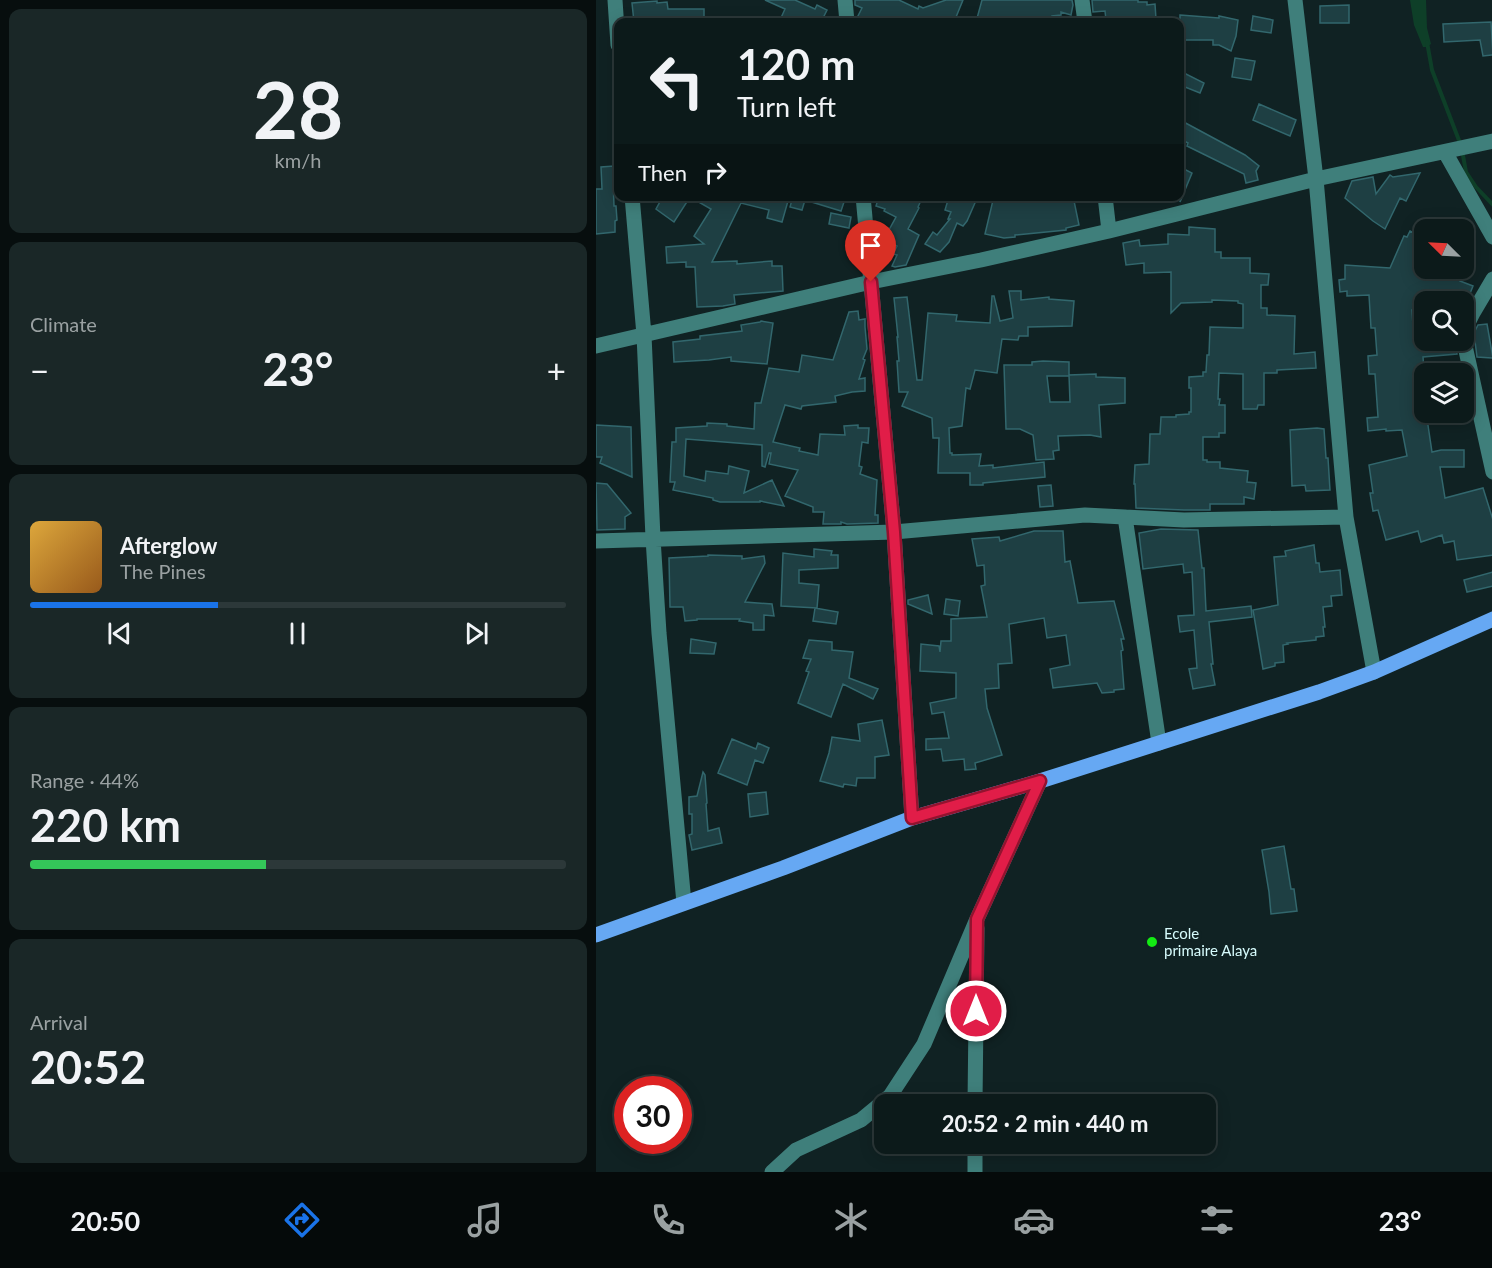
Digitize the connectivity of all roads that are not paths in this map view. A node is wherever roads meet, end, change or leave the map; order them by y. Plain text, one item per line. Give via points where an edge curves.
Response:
1 (615, 0) edge
2 (845, 0) edge
3 (1082, 0) edge
4 (1295, 0) edge
5 (616, 18) edge
6 (847, 18) edge
7 (1084, 18) edge
8 (1493, 141) edge
9 (1445, 152) junction
10 (1316, 179) junction
11 (632, 201) edge
12 (863, 201) edge
13 (1106, 201) edge
14 (1109, 231) junction
15 (1493, 237) edge
16 (1493, 279) edge
17 (871, 282) junction
18 (644, 335) junction
19 (596, 346) edge
20 (1493, 472) edge
21 (1125, 517) junction
22 (1346, 518) junction
23 (894, 532) junction
24 (653, 538) junction
25 (596, 541) edge
26 (1493, 619) edge
27 (1374, 672) junction
28 (1159, 743) junction
29 (1040, 781) junction
30 (912, 818) junction
31 (684, 903) junction
32 (977, 919) junction
33 (596, 935) edge
34 (975, 1094) edge
35 (975, 1154) edge
36 (772, 1172) edge
37 (975, 1172) edge

1 - 5 street
2 - 6 street
3 - 7 street
4 - 10 street
8 - 9 street
9 - 10 street
9 - 15 street
10 - 14 street
10 - 22 street
11 - 18 street
12 - 17 street
13 - 14 street
14 - 17 street
16 - 20 street via 1464,331
17 - 18 street
17 - 23 street
18 - 19 street
18 - 24 street
21 - 22 street
21 - 23 street via 1085,515
21 - 28 street
22 - 27 street
23 - 24 street
23 - 30 street
24 - 25 street
24 - 31 street
26 - 27 main road
27 - 28 main road
28 - 29 main road
29 - 30 main road
29 - 32 street
30 - 31 main road
31 - 33 main road
32 - 34 street
32 - 36 street via 924,1044 890,1096 861,1120 796,1150
35 - 37 street

